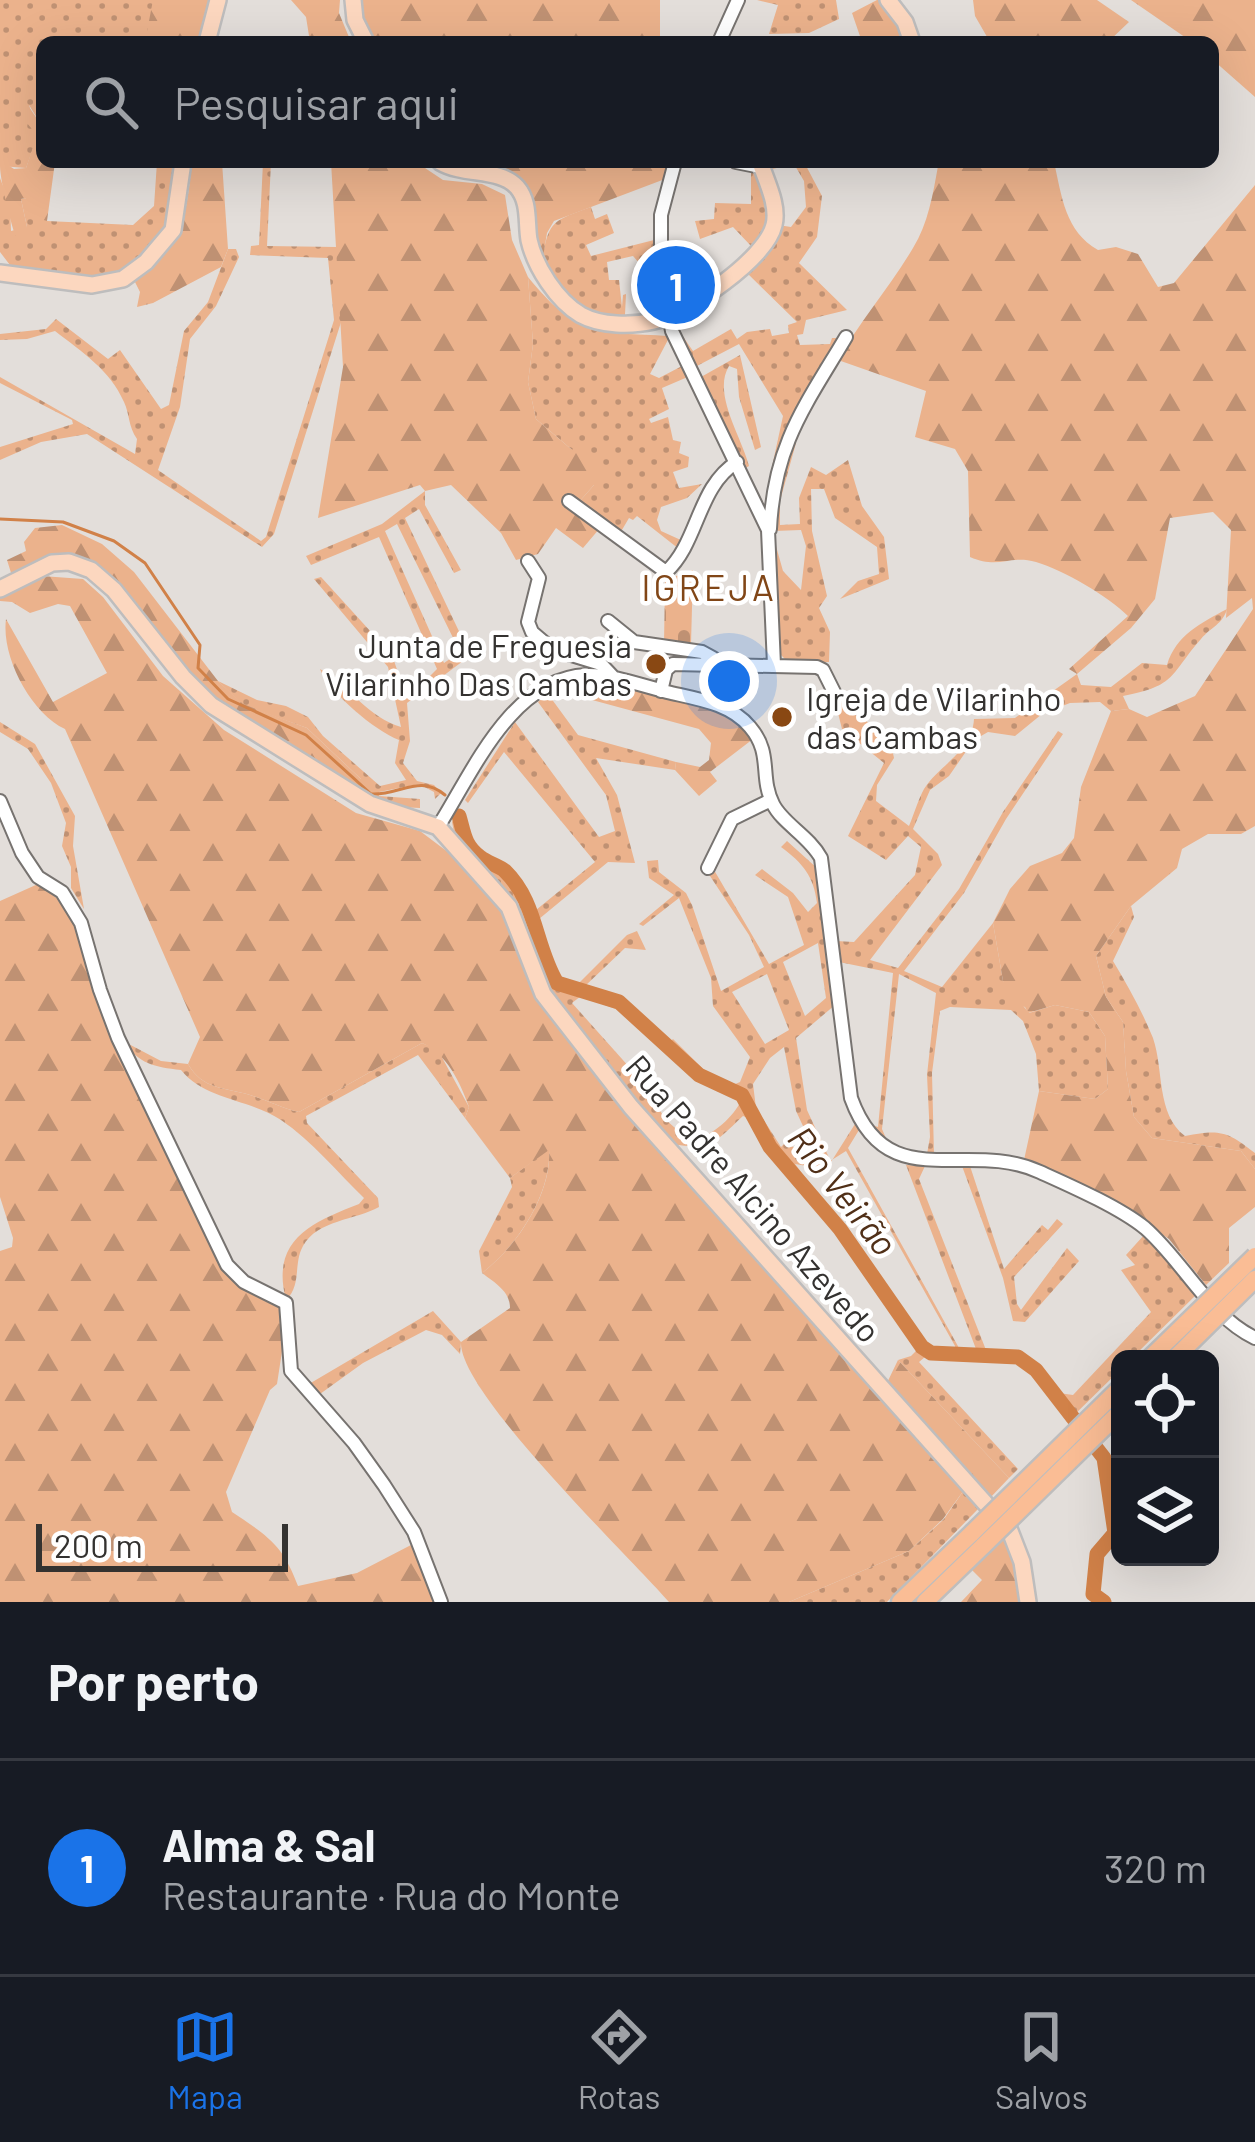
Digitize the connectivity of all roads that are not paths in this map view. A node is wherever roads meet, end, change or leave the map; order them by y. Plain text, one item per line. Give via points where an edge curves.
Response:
1 (218, 0) edge
2 (353, 0) edge
3 (738, 0) edge
4 (888, 0) edge
5 (209, 36) edge
6 (363, 36) edge
7 (722, 36) edge
8 (910, 36) edge
9 (182, 168) edge
10 (454, 168) edge
11 (673, 168) edge
12 (762, 168) edge
13 (0, 272) edge
14 (669, 315) junction
15 (846, 337) dead end
16 (737, 462) junction
17 (569, 501) dead end
18 (770, 542) junction
19 (528, 560) dead end
20 (0, 589) edge
21 (608, 621) dead end
22 (713, 664) junction
23 (774, 665) junction
24 (617, 681) junction
25 (661, 691) junction
26 (834, 692) dead end
27 (771, 800) junction
28 (0, 802) edge
29 (438, 827) junction
30 (708, 868) dead end
31 (1255, 1256) edge
32 (1255, 1279) edge
33 (1255, 1338) edge
34 (1159, 1350) edge
35 (1183, 1350) edge
36 (1111, 1398) edge
37 (1111, 1420) edge
38 (978, 1539) junction
39 (441, 1602) edge
40 (900, 1602) edge
41 (925, 1602) edge
42 (1028, 1602) edge

1 - 5 main road
2 - 6 main road
3 - 7 street
4 - 8 main road
9 - 13 main road via 173,230 122,279 92,285
10 - 14 main road via 516,187 535,258 580,314 634,324
11 - 14 street via 661,215
12 - 14 main road via 775,209 772,231 725,280
14 - 16 street
15 - 18 street via 790,429 772,496
16 - 17 street via 717,476 666,572
16 - 18 street
18 - 23 street
19 - 24 street via 539,578 527,622 532,632 552,649 601,664
20 - 29 main road via 52,563 91,570 211,705 370,804
21 - 22 street via 634,642 702,652
22 - 23 street
22 - 25 street via 670,665
23 - 26 street via 817,667
24 - 25 street
24 - 29 street via 567,678 532,695
25 - 27 street via 723,706 747,722 765,747
27 - 30 street via 732,819
27 - 33 street via 821,858 850,1098 880,1147 904,1158 1034,1169 1141,1225 1234,1326
28 - 39 street via 38,877 62,892 82,922 118,1038 232,1273 286,1303 290,1371 394,1501
29 - 42 main road, Rua Padre Alcino Azevedo via 508,907 543,994 631,1107 1010,1531
31 - 34 highway, bridge
32 - 35 highway, bridge
36 - 38 highway, bridge
37 - 38 highway, bridge
38 - 40 highway
38 - 41 highway

